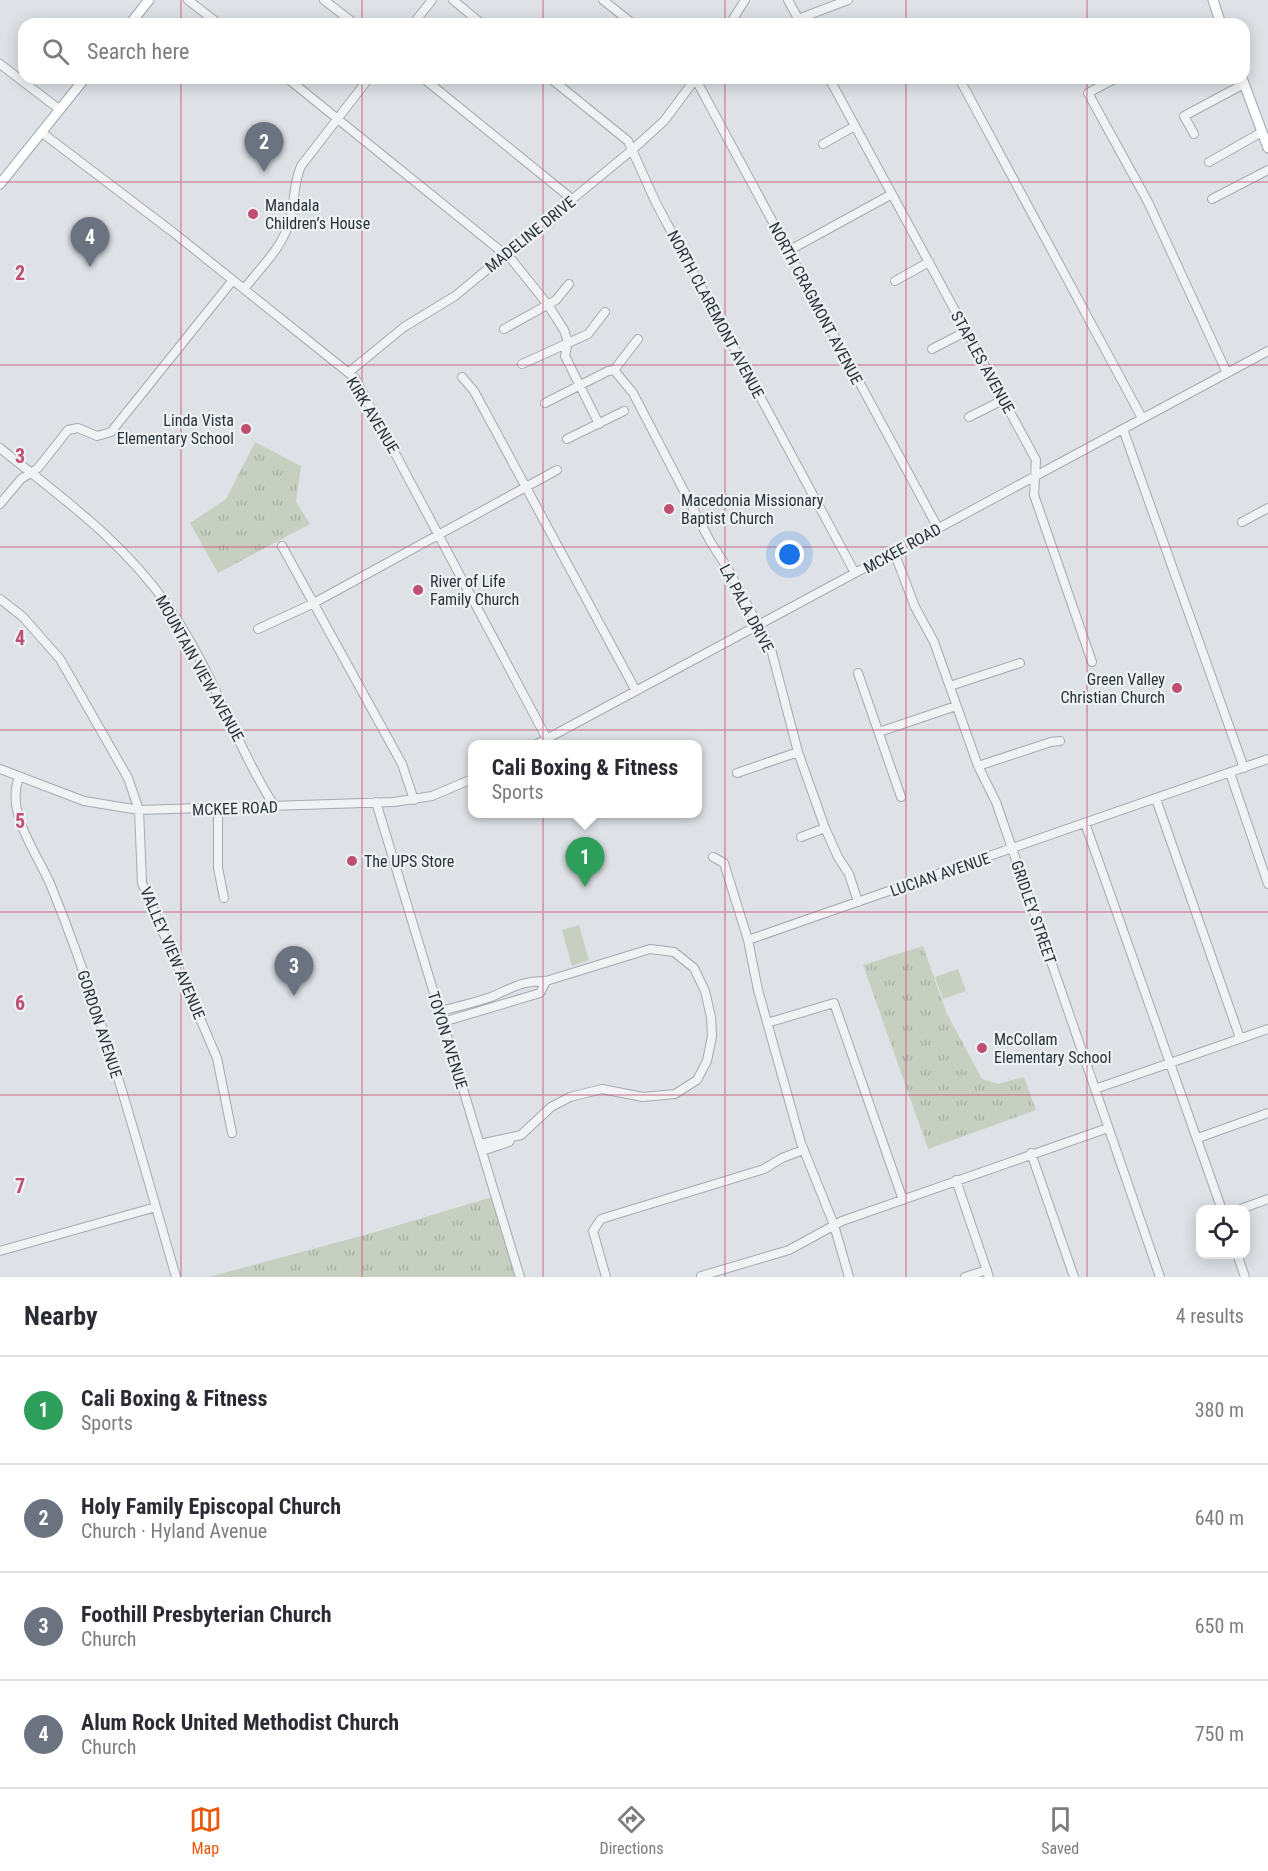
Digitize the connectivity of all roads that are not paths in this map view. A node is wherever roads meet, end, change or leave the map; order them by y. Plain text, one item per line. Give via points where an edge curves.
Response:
1 (149, 0) edge
2 (189, 0) edge
3 (324, 0) edge
4 (432, 0) edge
5 (453, 0) edge
6 (603, 0) edge
7 (745, 0) edge
8 (788, 0) edge
9 (848, 0) edge
10 (1213, 0) edge
11 (135, 18) edge
12 (212, 18) edge
13 (347, 18) edge
14 (418, 18) edge
15 (475, 18) edge
16 (626, 18) edge
17 (734, 18) edge
18 (798, 18) edge
19 (809, 18) edge
20 (1219, 18) edge
21 (0, 64) edge
22 (18, 78) edge
23 (26, 84) edge
24 (80, 84) edge
25 (295, 84) edge
26 (364, 84) edge
27 (430, 84) edge
28 (557, 84) edge
29 (692, 84) edge
30 (699, 84) edge
31 (833, 84) edge
32 (962, 84) edge
33 (1105, 84) edge
34 (1238, 84) edge
35 (1244, 84) edge
36 (59, 109) junction
37 (338, 118) junction
38 (855, 126) junction
39 (41, 132) junction
40 (1262, 132) junction
41 (1194, 134) dead end
42 (823, 144) dead end
43 (1268, 148) edge
44 (632, 150) junction
45 (1209, 162) dead end
46 (1268, 170) edge
47 (0, 184) edge
48 (892, 194) junction
49 (572, 199) junction
50 (1212, 199) dead end
51 (788, 251) junction
52 (504, 253) junction
53 (929, 262) junction
54 (232, 280) junction
55 (895, 281) dead end
56 (569, 284) dead end
57 (244, 289) junction
58 (548, 305) junction
59 (604, 312) dead end
60 (504, 329) dead end
61 (965, 332) junction
62 (638, 339) dead end
63 (568, 342) junction
64 (932, 349) dead end
65 (1268, 351) edge
66 (522, 364) dead end
67 (614, 370) junction
68 (349, 372) junction
69 (1227, 373) junction
70 (462, 377) dead end
71 (579, 386) junction
72 (1003, 400) junction
73 (545, 403) dead end
74 (624, 411) dead end
75 (969, 417) dead end
76 (1142, 418) junction
77 (599, 424) junction
78 (1123, 429) junction
79 (567, 439) dead end
80 (0, 448) edge
81 (557, 470) dead end
82 (31, 473) junction
83 (1034, 477) junction
84 (526, 486) junction
85 (0, 504) edge
86 (1268, 508) edge
87 (1242, 522) dead end
88 (938, 528) junction
89 (438, 532) junction
90 (282, 546) dead end
91 (894, 552) junction
92 (855, 573) junction
93 (0, 598) edge
94 (312, 604) junction
95 (759, 625) junction
96 (258, 629) dead end
97 (1092, 662) dead end
98 (1020, 663) dead end
99 (858, 673) dead end
100 (950, 686) junction
101 (636, 691) junction
102 (956, 706) junction
103 (879, 732) junction
104 (547, 739) joint
105 (1060, 741) dead end
106 (798, 752) junction
107 (1268, 759) edge
108 (978, 766) junction
109 (1244, 768) junction
110 (1, 773) edge
111 (737, 773) dead end
112 (1230, 773) junction
113 (18, 777) junction
114 (468, 781) edge
115 (901, 797) dead end
116 (1156, 799) junction
117 (414, 800) junction
118 (376, 802) junction
119 (275, 807) junction
120 (218, 808) junction
121 (139, 810) junction
122 (1085, 823) junction
123 (825, 828) junction
124 (801, 837) dead end
125 (1012, 848) junction
126 (713, 857) dead end
127 (1268, 884) edge
128 (224, 898) dead end
129 (858, 902) junction
130 (748, 940) junction
131 (546, 981) junction
132 (440, 1011) junction
133 (443, 1022) junction
134 (767, 1023) junction
135 (1268, 1029) edge
136 (1240, 1038) junction
137 (1169, 1063) junction
138 (1095, 1089) junction
139 (1268, 1113) edge
140 (1108, 1128) junction
141 (232, 1132) dead end
142 (1198, 1138) junction
143 (481, 1148) junction
144 (803, 1150) junction
145 (1031, 1153) junction
146 (956, 1180) junction
147 (1268, 1199) edge
148 (903, 1200) junction
149 (1221, 1205) edge
150 (1250, 1205) edge
151 (156, 1208) junction
152 (834, 1225) junction
153 (0, 1251) edge
154 (1239, 1259) edge
155 (988, 1274) edge
156 (701, 1276) edge
157 (176, 1277) edge
158 (520, 1277) edge
159 (606, 1277) edge
160 (849, 1277) edge
161 (965, 1277) edge
162 (1074, 1277) edge
163 (1160, 1277) edge
164 (1245, 1277) edge

1 - 11 main road
2 - 12 street
3 - 13 street
4 - 14 street
5 - 15 street
6 - 16 street
7 - 17 street
8 - 18 street
9 - 19 street
10 - 20 main road
21 - 22 street
23 - 36 street
24 - 36 main road
25 - 37 street
26 - 37 street
27 - 49 street
28 - 44 street, NORTH CLAREMONT AVENUE via 628,141
29 - 44 street, MADELINE DRIVE via 664,122
30 - 51 street, NORTH CRAGMONT AVENUE
31 - 38 street, STAPLES AVENUE
32 - 76 street
33 - 69 street via 1088,93 1148,201
34 - 41 street via 1184,116
35 - 40 main road
36 - 39 main road
37 - 52 street
37 - 57 street via 301,166 283,240
38 - 42 street
38 - 48 street, STAPLES AVENUE
39 - 47 main road
39 - 54 street, KIRK AVENUE
40 - 43 main road
40 - 45 street
44 - 49 street, MADELINE DRIVE
44 - 92 street, NORTH CLAREMONT AVENUE via 656,203
46 - 50 street
48 - 51 street
48 - 53 street, STAPLES AVENUE
49 - 52 street, MADELINE DRIVE
51 - 88 street, NORTH CRAGMONT AVENUE
52 - 58 street
52 - 68 street, MADELINE DRIVE via 455,296 404,327
53 - 55 street
53 - 61 street, STAPLES AVENUE
54 - 57 street, KIRK AVENUE
54 - 82 street via 111,432 97,436 78,428 68,430
56 - 58 street
57 - 68 street, KIRK AVENUE
58 - 60 street
58 - 63 street
59 - 63 street via 588,334
61 - 64 street
61 - 72 street, STAPLES AVENUE
62 - 67 street
63 - 66 street
63 - 71 street via 565,356
65 - 69 street, MCKEE ROAD
67 - 71 street
67 - 95 street, LA PALA DRIVE via 633,393 705,532
68 - 89 street, KIRK AVENUE via 362,389
69 - 76 street, MCKEE ROAD
70 - 84 street via 474,391
71 - 73 street
71 - 77 street
72 - 75 street
72 - 83 street, STAPLES AVENUE via 1036,460
74 - 77 street
76 - 78 street, MCKEE ROAD
77 - 79 street
78 - 83 street, MCKEE ROAD
78 - 109 street
80 - 82 street, MOUNTAIN VIEW AVENUE
81 - 84 street
82 - 85 street
82 - 119 street, MOUNTAIN VIEW AVENUE via 120,546 150,580 217,693
83 - 88 street, MCKEE ROAD
83 - 97 street, STAPLES AVENUE via 1034,495
84 - 89 street
84 - 101 street
86 - 87 street
88 - 91 street, MCKEE ROAD
89 - 94 street
89 - 104 street, KIRK AVENUE
90 - 94 street
91 - 92 street, MCKEE ROAD
91 - 100 street, GRIDLEY STREET
92 - 95 street, MCKEE ROAD
93 - 121 street, VALLEY VIEW AVENUE via 23,617 60,659 128,778
94 - 96 street
94 - 117 street via 402,764
95 - 101 street, MCKEE ROAD
95 - 106 street, LA PALA DRIVE via 771,648
98 - 100 street
99 - 103 street
100 - 102 street, GRIDLEY STREET
101 - 104 street, MCKEE ROAD
102 - 103 street
102 - 108 street, GRIDLEY STREET
103 - 115 street
105 - 108 street
106 - 111 street
106 - 123 street, LA PALA DRIVE
107 - 109 street, LUCIAN AVENUE
108 - 125 street, GRIDLEY STREET
109 - 112 street, LUCIAN AVENUE
110 - 113 street, MCKEE ROAD
112 - 116 street, LUCIAN AVENUE
112 - 127 street
113 - 121 street, MCKEE ROAD via 84,801
113 - 151 street, GORDON AVENUE via 14,805 51,885 103,1027
114 - 117 street, MCKEE ROAD
116 - 122 street, LUCIAN AVENUE
116 - 136 street
117 - 118 street, MCKEE ROAD
118 - 119 street, MCKEE ROAD
118 - 132 street, TOYON AVENUE
119 - 120 street, MCKEE ROAD
120 - 121 street, MCKEE ROAD
120 - 128 street via 218,868
121 - 141 street, VALLEY VIEW AVENUE via 142,883 217,1058
122 - 125 street, LUCIAN AVENUE
122 - 137 street
123 - 124 street
123 - 129 street, LA PALA DRIVE via 849,874
125 - 129 street, LUCIAN AVENUE
125 - 138 street, GRIDLEY STREET
126 - 130 street via 724,863
129 - 130 street, LUCIAN AVENUE
130 - 134 street
131 - 132 street via 530,981
131 - 133 street via 540,993
131 - 143 street via 650,949 674,952 694,968 705,991 712,1036 707,1060 697,1080 675,1094 643,1097 602,1089 570,1097 551,1107 521,1135
132 - 133 street, TOYON AVENUE
133 - 143 street, TOYON AVENUE
134 - 144 street
134 - 148 street via 834,1003
135 - 136 street
136 - 137 street
137 - 138 street
137 - 142 street
138 - 140 street, GRIDLEY STREET
139 - 142 street
140 - 145 street
140 - 163 street, GRIDLEY STREET
142 - 149 street
143 - 158 street, TOYON AVENUE
144 - 152 street
144 - 159 street via 764,1169 601,1219 593,1231
145 - 146 street
145 - 162 street
146 - 148 street
146 - 155 street
147 - 150 street
148 - 152 street
151 - 153 street
151 - 157 street, GORDON AVENUE
152 - 156 street via 789,1250
152 - 160 street
154 - 164 street
155 - 161 street

